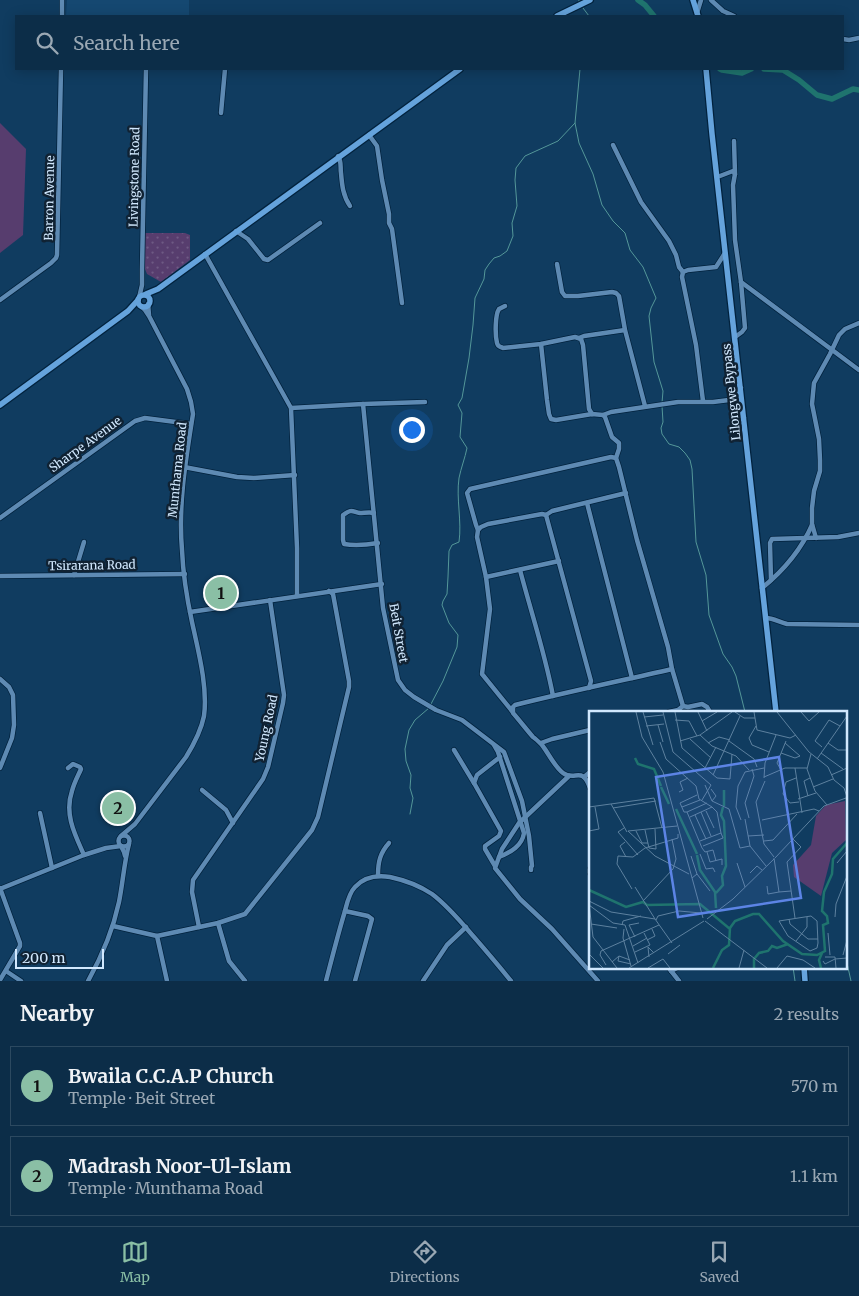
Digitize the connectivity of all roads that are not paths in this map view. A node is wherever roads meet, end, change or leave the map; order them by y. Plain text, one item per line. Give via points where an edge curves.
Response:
1 (62, 0) edge
2 (590, 0) edge
3 (692, 0) edge
4 (701, 0) edge
5 (711, 0) edge
6 (62, 15) edge
7 (559, 15) edge
8 (698, 15) edge
9 (732, 15) edge
10 (859, 38) edge
11 (844, 39) edge
12 (61, 70) edge
13 (146, 70) edge
14 (224, 70) edge
15 (459, 70) edge
16 (706, 70) edge
17 (221, 113) dead end
18 (369, 134) junction
19 (734, 141) dead end
20 (613, 144) dead end
21 (338, 156) junction
22 (735, 174) junction
23 (720, 176) dead end
24 (350, 206) dead end
25 (320, 223) dead end
26 (236, 232) junction
27 (725, 252) junction
28 (205, 254) junction
29 (557, 264) dead end
30 (717, 265) junction
31 (727, 268) junction
32 (684, 272) junction
33 (741, 282) junction
34 (142, 285) junction
35 (158, 289) junction
36 (146, 294) junction
37 (138, 299) junction
38 (0, 300) edge
39 (149, 303) junction
40 (402, 303) dead end
41 (504, 306) dead end
42 (142, 307) junction
43 (128, 311) junction
44 (149, 316) junction
45 (859, 323) edge
46 (625, 330) junction
47 (735, 336) junction
48 (579, 338) junction
49 (541, 344) junction
50 (832, 350) junction
51 (859, 370) edge
52 (740, 388) junction
53 (730, 399) junction
54 (703, 401) junction
55 (425, 402) dead end
56 (364, 404) junction
57 (0, 405) edge
58 (645, 406) junction
59 (291, 408) junction
60 (592, 414) junction
61 (603, 415) junction
62 (744, 418) junction
63 (192, 424) junction
64 (616, 458) junction
65 (184, 467) junction
66 (295, 475) junction
67 (626, 493) junction
68 (587, 503) junction
69 (374, 513) junction
70 (546, 515) junction
71 (0, 518) edge
72 (812, 524) junction
73 (478, 530) junction
74 (859, 533) edge
75 (806, 538) junction
76 (816, 538) junction
77 (84, 542) dead end
78 (378, 543) junction
79 (559, 561) junction
80 (520, 570) junction
81 (185, 574) junction
82 (74, 575) junction
83 (0, 576) edge
84 (486, 577) junction
85 (771, 580) junction
86 (382, 584) junction
87 (762, 588) junction
88 (329, 591) junction
89 (297, 596) junction
90 (270, 600) junction
91 (190, 612) junction
92 (766, 618) junction
93 (859, 625) edge
94 (672, 669) junction
95 (0, 678) edge
96 (632, 678) junction
97 (588, 688) junction
98 (553, 696) junction
99 (683, 706) junction
100 (512, 711) junction
101 (674, 711) edge
102 (710, 711) edge
103 (776, 711) edge
104 (589, 730) edge
105 (490, 740) junction
106 (541, 743) junction
107 (454, 750) dead end
108 (500, 757) junction
109 (0, 768) edge
110 (68, 768) dead end
111 (589, 773) edge
112 (570, 776) junction
113 (584, 776) junction
114 (474, 783) junction
115 (589, 786) edge
116 (202, 790) dead end
117 (40, 813) dead end
118 (526, 817) junction
119 (521, 821) junction
120 (233, 822) junction
121 (135, 824) junction
122 (120, 837) junction
123 (129, 842) junction
124 (389, 843) dead end
125 (121, 846) junction
126 (106, 848) junction
127 (84, 855) junction
128 (498, 857) junction
129 (125, 860) junction
130 (495, 866) junction
131 (52, 868) junction
132 (531, 870) dead end
133 (378, 875) junction
134 (0, 888) edge
135 (345, 911) junction
136 (218, 923) junction
137 (113, 926) junction
138 (199, 927) junction
139 (466, 927) junction
140 (157, 936) junction
141 (804, 968) edge
142 (669, 969) edge
143 (6, 970) junction
144 (1, 980) edge
145 (18, 980) edge
146 (88, 981) edge
147 (167, 981) edge
148 (245, 981) edge
149 (326, 981) edge
150 (356, 981) edge
151 (423, 981) edge
152 (511, 981) edge
153 (598, 981) edge
154 (679, 981) edge
155 (805, 981) edge

1 - 6 street
2 - 7 main road
3 - 8 main road
4 - 8 street
5 - 9 street
10 - 11 street
12 - 38 street, Barron Avenue via 57,255 51,263
13 - 34 street, Livingstone Road
14 - 17 street
15 - 18 main road
16 - 27 main road, Lilongwe Bypass
18 - 21 main road
18 - 40 street via 377,146
19 - 22 street
20 - 32 street via 641,202 668,240 679,268
21 - 24 street via 344,195
21 - 26 main road
22 - 23 street via 733,171
22 - 33 street via 735,240
25 - 26 street via 268,260 248,238
26 - 28 main road
27 - 30 street
27 - 31 main road, Lilongwe Bypass
28 - 35 main road
28 - 59 street
29 - 46 street via 565,296 618,294
30 - 31 street
30 - 32 street
31 - 47 main road, Lilongwe Bypass
32 - 54 street via 682,280 696,345
33 - 47 street via 745,328
33 - 50 street
34 - 36 street, Livingstone Road
34 - 37 street, Livingstone Road
35 - 36 main road
35 - 39 main road
36 - 37 main road
36 - 39 main road
37 - 42 main road via 138,305
37 - 43 main road
39 - 42 main road
39 - 44 street, Munthama Road
41 - 49 street via 496,315 498,346
42 - 43 main road
42 - 44 street, Munthama Road
43 - 57 main road
44 - 63 street, Munthama Road via 187,389 193,408
45 - 50 street via 845,329
46 - 48 street
46 - 58 street
47 - 52 main road, Lilongwe Bypass
48 - 49 street
48 - 60 street via 583,345
49 - 60 street via 551,419
50 - 51 street
50 - 72 street via 814,383 812,402 819,438 820,471 814,491
52 - 53 street
52 - 62 main road, Lilongwe Bypass
53 - 54 street
53 - 62 street via 735,412
54 - 58 street
55 - 56 street
56 - 59 street
56 - 69 street, Beit Street
58 - 61 street
59 - 66 street
60 - 61 street
61 - 64 street via 612,438 619,445
62 - 87 main road, Lilongwe Bypass
63 - 65 street, Munthama Road
63 - 71 street, Sharpe Avenue via 145,418 135,421
64 - 67 street
64 - 73 street via 470,488 467,493
65 - 66 street via 237,477
65 - 81 street, Munthama Road via 181,528
66 - 89 street
67 - 68 street
67 - 94 street
68 - 70 street via 552,510
68 - 96 street
69 - 78 street, Beit Street
69 - 78 street via 354,510 342,515 343,540 344,544 350,545
70 - 73 street via 488,524
70 - 79 street
72 - 75 street
72 - 76 street
73 - 84 street
74 - 76 street
75 - 76 street
75 - 85 street
75 - 85 street via 772,538
77 - 82 street
78 - 86 street, Beit Street
79 - 80 street
79 - 97 street via 591,681
80 - 84 street
80 - 98 street
81 - 82 street, Tsirarana Road
81 - 91 street, Munthama Road
82 - 83 street, Tsirarana Road
84 - 100 street via 490,613 482,674
85 - 87 street
86 - 88 street
86 - 105 street, Beit Street via 383,608 400,685 414,697 462,720
87 - 92 main road, Lilongwe Bypass
88 - 89 street
88 - 136 street via 334,594 349,687 318,818 249,911
89 - 90 street
90 - 91 street
90 - 120 street, Young Road via 284,703 265,775
91 - 121 street, Munthama Road via 205,692 203,722 186,757
92 - 93 street via 787,624
92 - 103 main road, Lilongwe Bypass
94 - 96 street
94 - 99 street
95 - 109 street via 13,695 14,725
96 - 97 street
97 - 98 street
98 - 100 street via 515,705
99 - 101 street
99 - 102 street via 702,704
100 - 106 street
104 - 106 street
105 - 108 street
105 - 118 street, Beit Street via 504,752
106 - 112 street via 562,771
107 - 114 street
108 - 114 street via 477,775
108 - 119 street
110 - 127 street via 73,764 81,769 71,792 70,808 72,827
111 - 113 street
112 - 113 street
112 - 118 street
113 - 115 street
114 - 130 street via 501,831 485,846
116 - 120 street via 226,810
117 - 131 street
118 - 119 street
118 - 132 street, Beit Street
119 - 128 street
119 - 128 street via 522,840 512,851
120 - 138 street, Young Road via 193,880 192,892
121 - 122 street
121 - 123 street
122 - 123 street via 127,836
122 - 125 street via 118,843
122 - 126 street
123 - 125 street
123 - 129 street
124 - 133 street via 381,854
125 - 126 street
125 - 129 street
126 - 127 street
127 - 131 street
128 - 130 street
129 - 137 street
130 - 153 street via 520,899 552,928
131 - 134 street
133 - 135 street via 355,886
133 - 139 street via 396,878 431,894
134 - 143 street via 20,943
135 - 149 street
135 - 150 street via 372,919
136 - 138 street
136 - 148 street via 229,961
137 - 140 street
137 - 146 street
138 - 140 street
139 - 151 street via 447,945
139 - 152 street
140 - 147 street
141 - 155 main road
142 - 154 street
143 - 144 street
143 - 145 street

